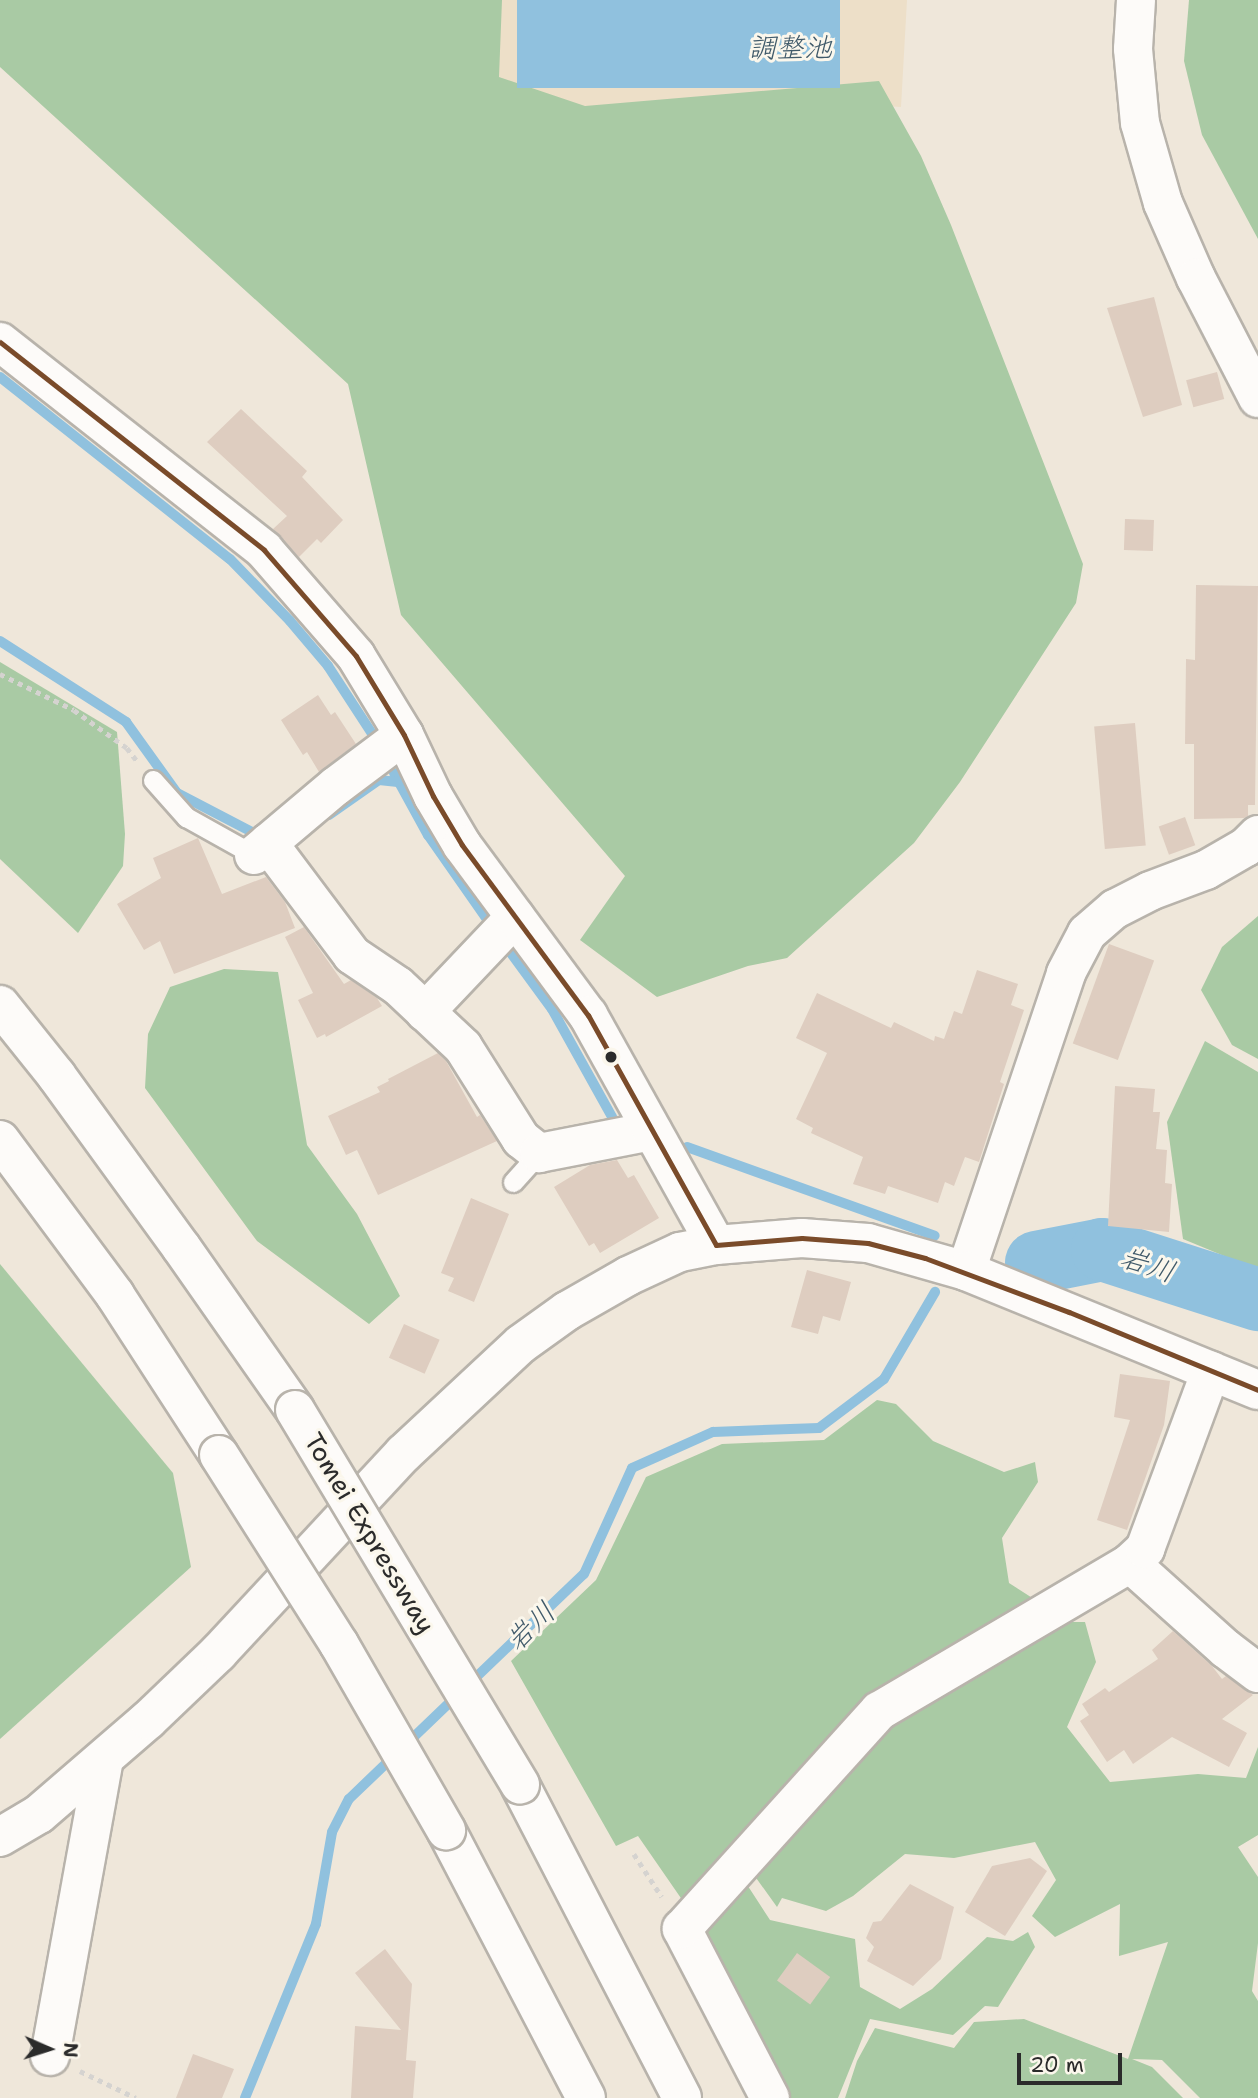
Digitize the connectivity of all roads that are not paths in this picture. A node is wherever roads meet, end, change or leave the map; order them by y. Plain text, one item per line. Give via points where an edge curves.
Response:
1 (1136, 0) edge
2 (0, 342) edge
3 (1258, 398) edge
4 (404, 735) junction
5 (153, 780) road end
6 (1258, 835) edge
7 (261, 849) junction
8 (516, 917) junction
9 (0, 1004) edge
10 (425, 1012) junction
11 (652, 1131) junction
12 (0, 1140) edge
13 (539, 1153) junction
14 (513, 1182) dead end
15 (716, 1245) junction
16 (966, 1271) junction
17 (1211, 1371) junction
18 (1258, 1390) edge
19 (1130, 1563) junction
20 (1258, 1673) edge
21 (104, 1760) junction
22 (0, 1837) edge
23 (50, 2056) road end
24 (586, 2098) edge
25 (682, 2098) edge
26 (770, 2098) edge

1 - 3 main road via 1133,49 1140,122 1163,203
2 - 4 main road via 264,550 356,656
4 - 7 main road
4 - 8 main road via 462,845
5 - 7 lane via 186,817
6 - 16 main road via 1206,870 1115,909 1087,933 1066,973
7 - 10 main road via 352,955 398,986
8 - 10 main road
8 - 11 main road via 588,1015
9 - 25 main road, Tomei Expressway, bridge via 181,1247 295,1410 520,1785
10 - 13 main road via 463,1047 521,1139
11 - 13 main road
11 - 15 main road
12 - 24 main road, bridge via 115,1295 339,1644 446,1830
13 - 14 lane
15 - 16 main road via 802,1238 868,1243
15 - 21 main road via 680,1252 628,1276 521,1343 403,1454 218,1653
16 - 17 main road
17 - 18 main road
17 - 19 main road via 1144,1549
19 - 20 main road
19 - 26 main road via 878,1711 682,1929
21 - 22 main road via 39,1814
21 - 23 main road

